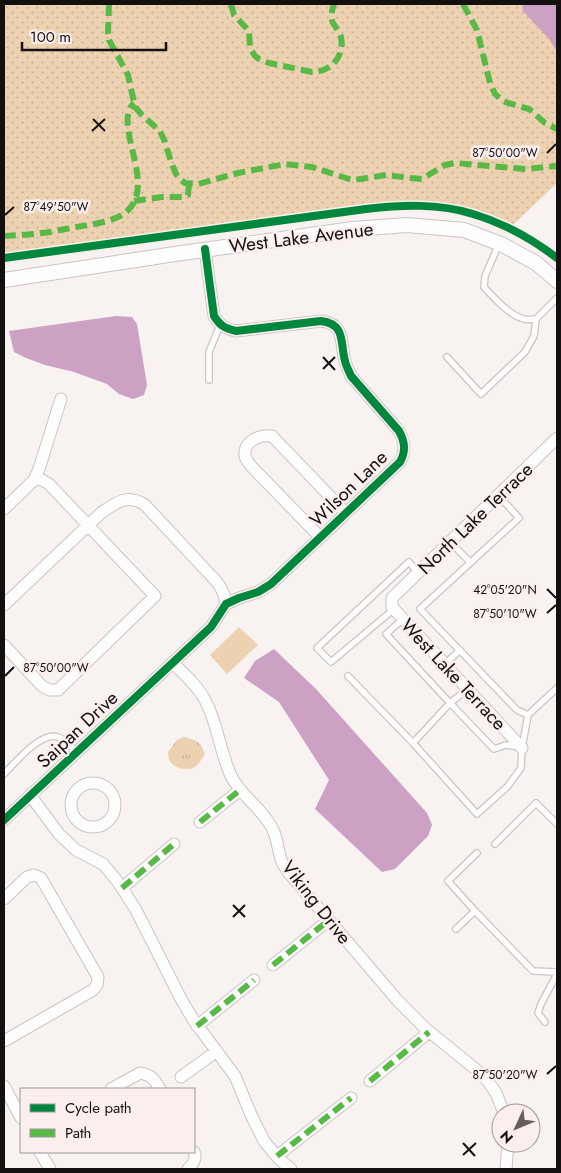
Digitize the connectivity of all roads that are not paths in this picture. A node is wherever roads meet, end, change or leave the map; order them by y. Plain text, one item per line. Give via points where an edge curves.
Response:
1 (499, 243) junction
2 (205, 250) junction
3 (4, 280) edge
4 (557, 281) edge
5 (557, 298) edge
6 (536, 319) junction
7 (220, 324) junction
8 (447, 357) dead end
9 (209, 380) dead end
10 (62, 399) dead end
11 (557, 438) edge
12 (34, 480) junction
13 (498, 495) junction
14 (4, 509) edge
15 (346, 513) junction
16 (88, 525) junction
17 (320, 538) junction
18 (450, 542) junction
19 (470, 562) junction
20 (418, 573) junction
21 (226, 604) junction
22 (393, 604) junction
23 (4, 605) edge
24 (403, 619) junction
25 (4, 645) edge
26 (460, 650) junction
27 (173, 662) junction
28 (445, 664) junction
29 (348, 676) dead end
30 (557, 688) edge
31 (468, 689) junction
32 (450, 703) junction
33 (528, 715) junction
34 (413, 744) junction
35 (522, 748) junction
36 (77, 752) junction
37 (4, 774) edge
38 (240, 790) junction
39 (30, 795) junction
40 (4, 820) edge
41 (200, 822) dead end
42 (557, 824) edge
43 (174, 844) dead end
44 (495, 844) dead end
45 (477, 853) dead end
46 (122, 888) junction
47 (4, 899) edge
48 (475, 910) junction
49 (328, 920) junction
50 (456, 929) dead end
51 (273, 965) dead end
52 (557, 973) edge
53 (254, 980) dead end
54 (545, 1022) dead end
55 (197, 1026) junction
56 (430, 1032) junction
57 (4, 1041) edge
58 (217, 1051) junction
59 (181, 1077) dead end
60 (370, 1082) dead end
61 (4, 1086) edge
62 (113, 1088) edge
63 (159, 1088) edge
64 (351, 1098) dead end
65 (500, 1103) edge
66 (20, 1116) edge
67 (41, 1153) edge
68 (194, 1153) edge
69 (507, 1153) edge
70 (276, 1156) junction
71 (50, 1169) edge
72 (188, 1169) edge
73 (291, 1169) edge
74 (506, 1169) edge

1 - 2 street, West Lake Avenue via 464,230 407,225 353,229
1 - 4 street, West Lake Avenue via 536,263
1 - 6 lane via 485,276 484,287 514,314
2 - 3 street, West Lake Avenue
2 - 7 street via 214,316
5 - 6 lane
6 - 8 lane via 534,336 525,352 482,394
7 - 9 lane via 209,352
7 - 15 street, Wilson Lane via 236,331 320,321 328,322 339,331 347,368 399,431 405,447 400,462
10 - 12 street
11 - 13 street, North Lake Terrace
12 - 14 street
12 - 16 street via 40,479 49,484
13 - 18 street, North Lake Terrace
13 - 19 lane via 519,518
15 - 17 street, Wilson Lane
15 - 17 street via 272,436 259,436 249,443 245,453 251,466
16 - 21 street via 118,501 130,499 141,503 216,581 226,597
16 - 23 street
16 - 25 street via 155,596 58,690 42,686
17 - 21 street, Wilson Lane via 271,584
18 - 19 lane
18 - 20 street, North Lake Terrace
19 - 26 lane via 420,609
20 - 22 street, North Lake Terrace
20 - 22 lane via 409,562 317,648 331,662
21 - 27 street, Saipan Drive via 211,627
22 - 24 street, West Lake Terrace
24 - 28 street, West Lake Terrace
24 - 32 lane via 386,634
26 - 28 lane
26 - 33 lane via 517,710
27 - 36 street, Saipan Drive
27 - 38 street, Viking Drive via 205,699 231,776
28 - 31 street, West Lake Terrace
29 - 34 lane
30 - 33 lane
31 - 32 lane
31 - 35 street, West Lake Terrace
32 - 34 lane
32 - 35 lane via 494,749 506,745
33 - 35 lane
34 - 35 lane via 478,814 522,768
36 - 37 lane via 58,736 47,736
36 - 39 street, Saipan Drive
38 - 41 street
38 - 49 street, Viking Drive via 276,834 281,860 288,872
39 - 40 street, Saipan Drive
39 - 46 street via 67,826 76,850 103,864
42 - 44 lane via 536,803
43 - 46 street
45 - 48 lane via 448,882
46 - 55 street
47 - 57 street via 28,877 41,878 98,976 93,990
48 - 50 lane
48 - 52 lane via 533,970
49 - 51 street
49 - 56 street, Viking Drive via 398,1001
52 - 54 lane via 538,1013
53 - 55 street
55 - 58 street
56 - 60 street
56 - 65 street, Viking Drive via 479,1072
58 - 59 street
58 - 70 street via 235,1076 264,1141
61 - 66 street
62 - 63 street via 140,1073 149,1075
64 - 70 street
67 - 71 street
68 - 72 street via 194,1162
69 - 74 street
70 - 73 street

